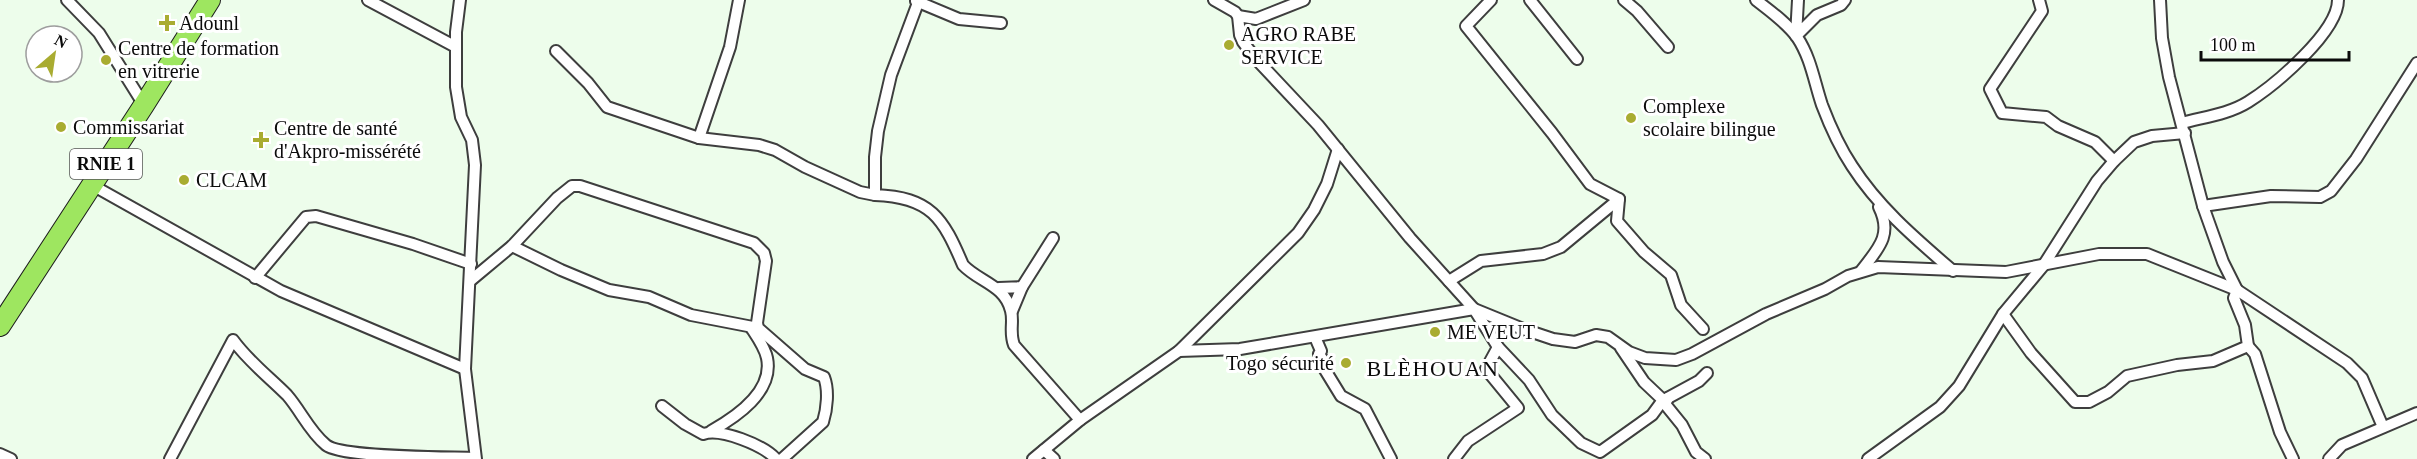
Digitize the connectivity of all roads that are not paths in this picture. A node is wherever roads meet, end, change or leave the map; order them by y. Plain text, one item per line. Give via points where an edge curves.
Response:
1 (67, 0) edge
2 (210, 0) edge
3 (368, 0) edge
4 (460, 0) edge
5 (739, 0) edge
6 (1215, 0) edge
7 (1304, 0) edge
8 (1491, 0) edge
9 (1530, 0) edge
10 (1624, 0) edge
11 (1756, 0) edge
12 (1798, 0) edge
13 (1845, 0) edge
14 (2039, 0) edge
15 (2160, 0) edge
16 (2338, 0) edge
17 (917, 1) edge
18 (1239, 16) junction
19 (1001, 23) dead end
20 (1796, 36) junction
21 (456, 47) junction
22 (1668, 47) dead end
23 (556, 51) dead end
24 (1578, 59) dead end
25 (2417, 63) edge
26 (144, 105) junction
27 (2184, 128) junction
28 (699, 138) junction
29 (1338, 149) junction
30 (2114, 161) junction
31 (92, 185) junction
32 (1871, 191) junction
33 (876, 195) junction
34 (1619, 199) junction
35 (2203, 206) junction
36 (1053, 238) dead end
37 (512, 246) junction
38 (471, 264) junction
39 (2043, 266) junction
40 (1861, 271) junction
41 (1953, 271) junction
42 (255, 278) junction
43 (470, 281) junction
44 (1449, 281) junction
45 (1022, 286) junction
46 (999, 288) junction
47 (2238, 290) junction
48 (1474, 309) junction
49 (1012, 312) junction
50 (2003, 314) junction
51 (0, 326) edge
52 (755, 328) junction
53 (1703, 329) dead end
54 (1315, 337) junction
55 (1620, 346) junction
56 (2248, 346) junction
57 (1498, 347) junction
58 (1179, 351) junction
59 (465, 369) junction
60 (1707, 373) dead end
61 (1666, 399) junction
62 (662, 406) dead end
63 (2417, 413) edge
64 (1080, 420) junction
65 (2383, 427) junction
66 (711, 431) junction
67 (1044, 450) junction
68 (0, 454) edge
69 (1600, 455) edge
70 (475, 458) edge
71 (11, 459) edge
72 (170, 459) edge
73 (776, 459) edge
74 (782, 459) edge
75 (1033, 459) edge
76 (1054, 459) edge
77 (1391, 459) edge
78 (1454, 459) edge
79 (1705, 459) edge
80 (1868, 459) edge
81 (2292, 459) edge
82 (2329, 459) edge

1 - 26 street via 99,33
2 - 26 highway, RNIE 1
3 - 21 street
4 - 21 street
5 - 28 street via 730,47
6 - 18 street
7 - 18 street via 1256,19
8 - 34 street via 1466,26 1590,184
9 - 24 street
10 - 22 street
11 - 20 street
12 - 20 street
13 - 20 street via 1817,15
14 - 30 street via 2042,11 1990,89 2002,113 2046,117 2095,142
15 - 27 street via 2169,77
16 - 27 street via 2336,14 2326,32 2274,82 2247,103
17 - 19 street via 959,19
17 - 33 street via 891,75 878,131
18 - 29 street via 1240,35 1249,50
20 - 32 street via 1808,55 1834,133
21 - 38 street via 456,87 461,117 472,140 475,165
23 - 28 street via 607,107
25 - 35 street via 2331,191 2320,197 2271,196
26 - 31 highway, RNIE 1
27 - 30 street via 2134,142
27 - 35 street
28 - 33 street via 775,150 860,192
29 - 44 street
29 - 58 street via 1327,184 1298,233
30 - 39 street via 2086,197
31 - 42 street
31 - 51 highway, RNIE 1
32 - 40 street via 1885,220 1885,233
32 - 41 street via 1882,207
33 - 46 street via 911,200 934,213 963,265
34 - 44 street via 1561,247 1543,254 1481,261
34 - 53 street via 1617,221 1671,275 1681,305
35 - 47 street
36 - 45 street
37 - 43 street
37 - 52 street via 609,290 650,297 691,315
37 - 52 street via 572,186 746,240 760,248 766,261
38 - 42 street via 316,216 306,217
38 - 43 street
39 - 41 street via 2006,272
39 - 47 street via 2099,254 2147,254
39 - 50 street
40 - 41 street via 1878,267
40 - 55 street via 1676,360 1645,358
42 - 59 street
43 - 59 street
44 - 48 street
45 - 46 street
45 - 49 street
46 - 49 street
47 - 56 street via 2234,298
47 - 65 street via 2347,363 2362,378
48 - 54 street
48 - 55 street via 1553,339 1575,342 1596,334
48 - 57 street
49 - 64 street via 1014,345
50 - 56 street via 2031,353 2075,402 2089,402 2127,376 2213,361
50 - 80 street via 1959,386 1940,407
52 - 66 street via 767,358 768,376 748,404
52 - 74 street via 826,381 823,422
54 - 58 street via 1240,349
54 - 77 street via 1322,366 1341,396 1365,409
55 - 61 street via 1644,382
56 - 81 street via 2255,354
57 - 69 street via 1529,380 1552,415 1581,444
57 - 78 street via 1486,369 1518,408 1468,441
58 - 64 street
59 - 70 street
60 - 61 street
61 - 69 street via 1652,416
61 - 79 street via 1665,404 1696,452
62 - 66 street via 703,434
63 - 65 street
64 - 67 street
65 - 82 street via 2343,446
66 - 73 street via 742,440
67 - 75 street
67 - 76 street
68 - 71 street
70 - 72 street via 374,455 328,447 309,428 289,398 247,360 232,340

